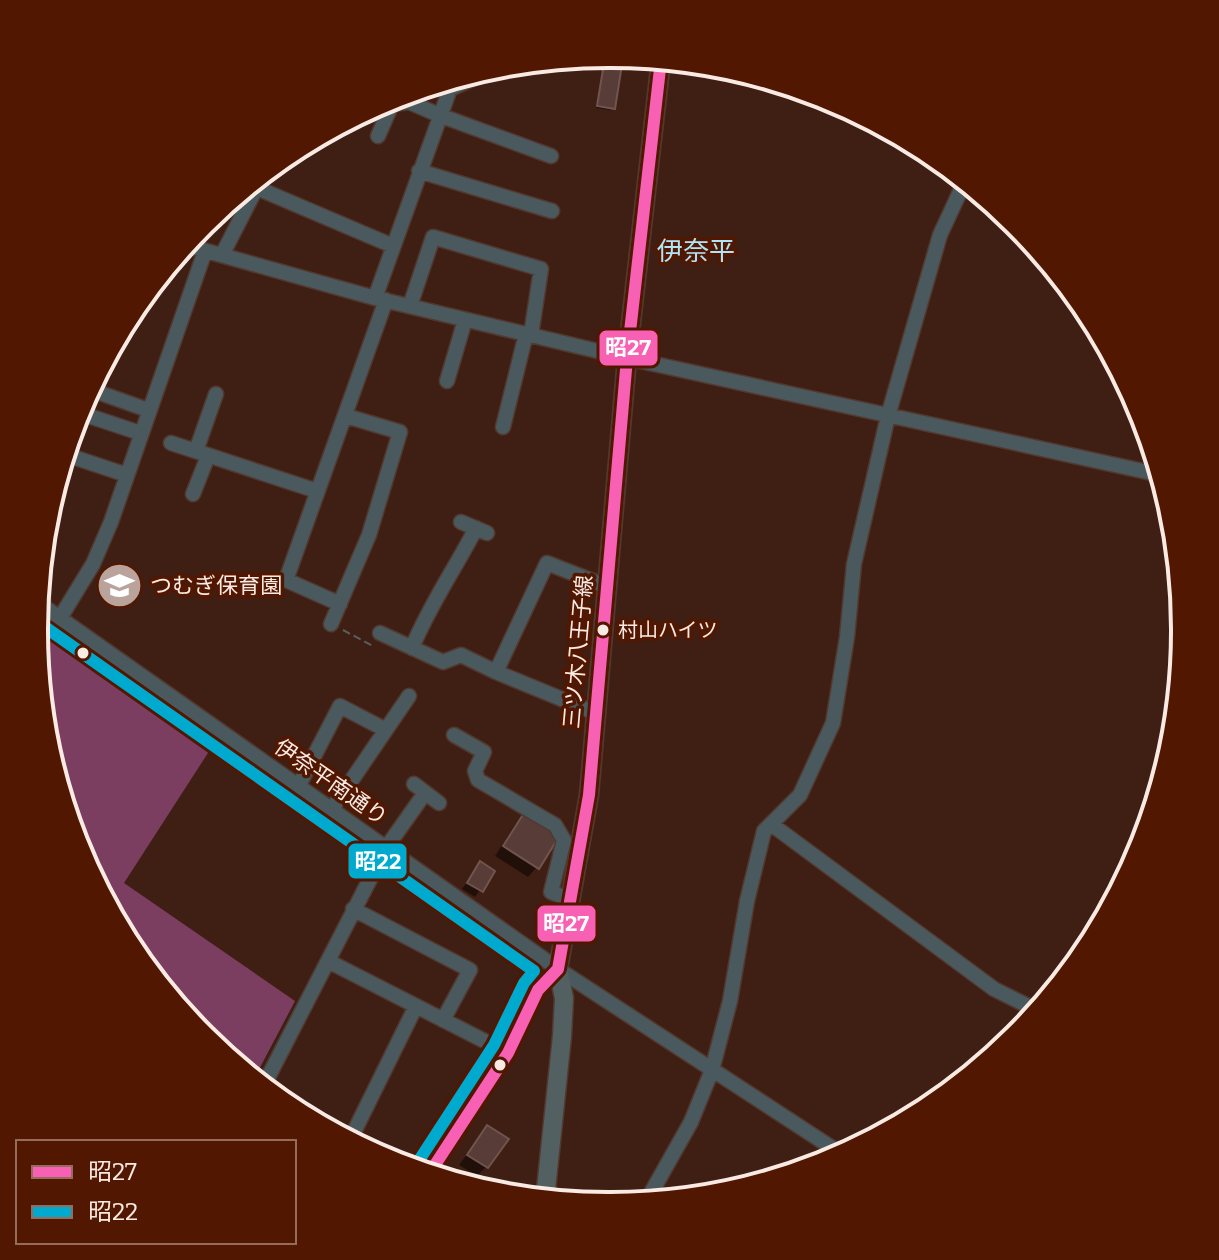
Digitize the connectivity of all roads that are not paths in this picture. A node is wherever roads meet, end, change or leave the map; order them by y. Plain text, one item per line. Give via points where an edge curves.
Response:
1 (660, 71) edge
2 (449, 92) edge
3 (413, 104) edge
4 (387, 114) edge
5 (439, 115) junction
6 (378, 136) dead end
7 (551, 156) dead end
8 (419, 171) junction
9 (262, 190) edge
10 (960, 192) edge
11 (252, 198) edge
12 (552, 211) dead end
13 (393, 246) junction
14 (197, 249) edge
15 (205, 251) junction
16 (222, 255) junction
17 (380, 299) junction
18 (410, 306) junction
19 (465, 320) junction
20 (528, 335) junction
21 (627, 358) junction
22 (447, 381) dead end
23 (101, 393) edge
24 (216, 394) dead end
25 (148, 410) junction
26 (90, 416) edge
27 (346, 416) junction
28 (888, 416) junction
29 (503, 427) dead end
30 (140, 433) junction
31 (171, 443) dead end
32 (202, 453) junction
33 (76, 458) edge
34 (1147, 468) edge
35 (127, 475) junction
36 (317, 491) junction
37 (193, 494) dead end
38 (475, 528) dead end
39 (608, 587) junction
40 (340, 604) junction
41 (49, 607) edge
42 (49, 610) edge
43 (331, 624) road end
44 (380, 633) road end
45 (412, 648) junction
46 (496, 672) junction
47 (409, 696) dead end
48 (598, 714) junction
49 (386, 730) junction
50 (454, 735) dead end
51 (298, 787) junction
52 (439, 803) dead end
53 (332, 809) junction
54 (771, 824) junction
55 (386, 848) junction
56 (569, 899) junction
57 (353, 909) junction
58 (328, 961) junction
59 (558, 969) junction
60 (1027, 1005) edge
61 (416, 1006) junction
62 (443, 1020) junction
63 (508, 1053) junction
64 (712, 1070) junction
65 (269, 1076) edge
66 (355, 1130) edge
67 (830, 1146) edge
68 (436, 1164) edge
69 (546, 1188) edge
70 (653, 1189) edge

1 - 21 main road, 三ツ木八王子線
2 - 5 street
3 - 5 street
4 - 6 street
5 - 7 street
5 - 8 street
8 - 12 street
8 - 13 street
9 - 13 street
10 - 28 street via 940,235
11 - 16 street
13 - 17 street
14 - 15 street
15 - 16 street
15 - 25 street
16 - 17 street
17 - 18 street
17 - 27 street
18 - 19 street
18 - 20 street via 433,237 541,269
19 - 20 street
19 - 22 street
20 - 21 street
20 - 29 street
21 - 28 street
21 - 39 main road, 三ツ木八王子線
23 - 25 street
24 - 32 street
25 - 30 street
26 - 30 street
27 - 36 street
27 - 40 street via 400,432 369,535
28 - 34 street
28 - 54 street via 854,564 833,723 800,795
30 - 35 street
31 - 32 street
32 - 36 street
32 - 37 street
33 - 35 street
35 - 41 street via 93,564
36 - 40 street via 286,580
38 - 45 street
39 - 46 street via 547,563
39 - 48 main road, 三ツ木八王子線
40 - 43 street
42 - 51 street, 伊奈平南通り
44 - 45 street
45 - 46 street via 443,662 461,655
46 - 48 street
47 - 49 street
48 - 56 main road, 三ツ木八王子線
49 - 51 street via 340,706
49 - 53 street
50 - 56 street via 484,752 475,771 478,780 555,825 564,840 551,892
51 - 53 street, 伊奈平南通り
52 - 55 street via 420,789
53 - 55 street, 伊奈平南通り
54 - 60 street via 994,989
54 - 64 street via 764,831 747,901
55 - 57 street
55 - 59 street, 伊奈平南通り
56 - 59 main road, 三ツ木八王子線
57 - 58 street
57 - 62 street via 470,970
58 - 61 street
58 - 65 street
59 - 63 street via 538,990
59 - 64 street, 伊奈平南通り
59 - 69 main road, 三ツ木八王子線 via 564,998 562,1036
61 - 62 street
61 - 66 street
62 - 63 street
63 - 68 street
64 - 67 street, 伊奈平南通り
64 - 70 street via 691,1122

